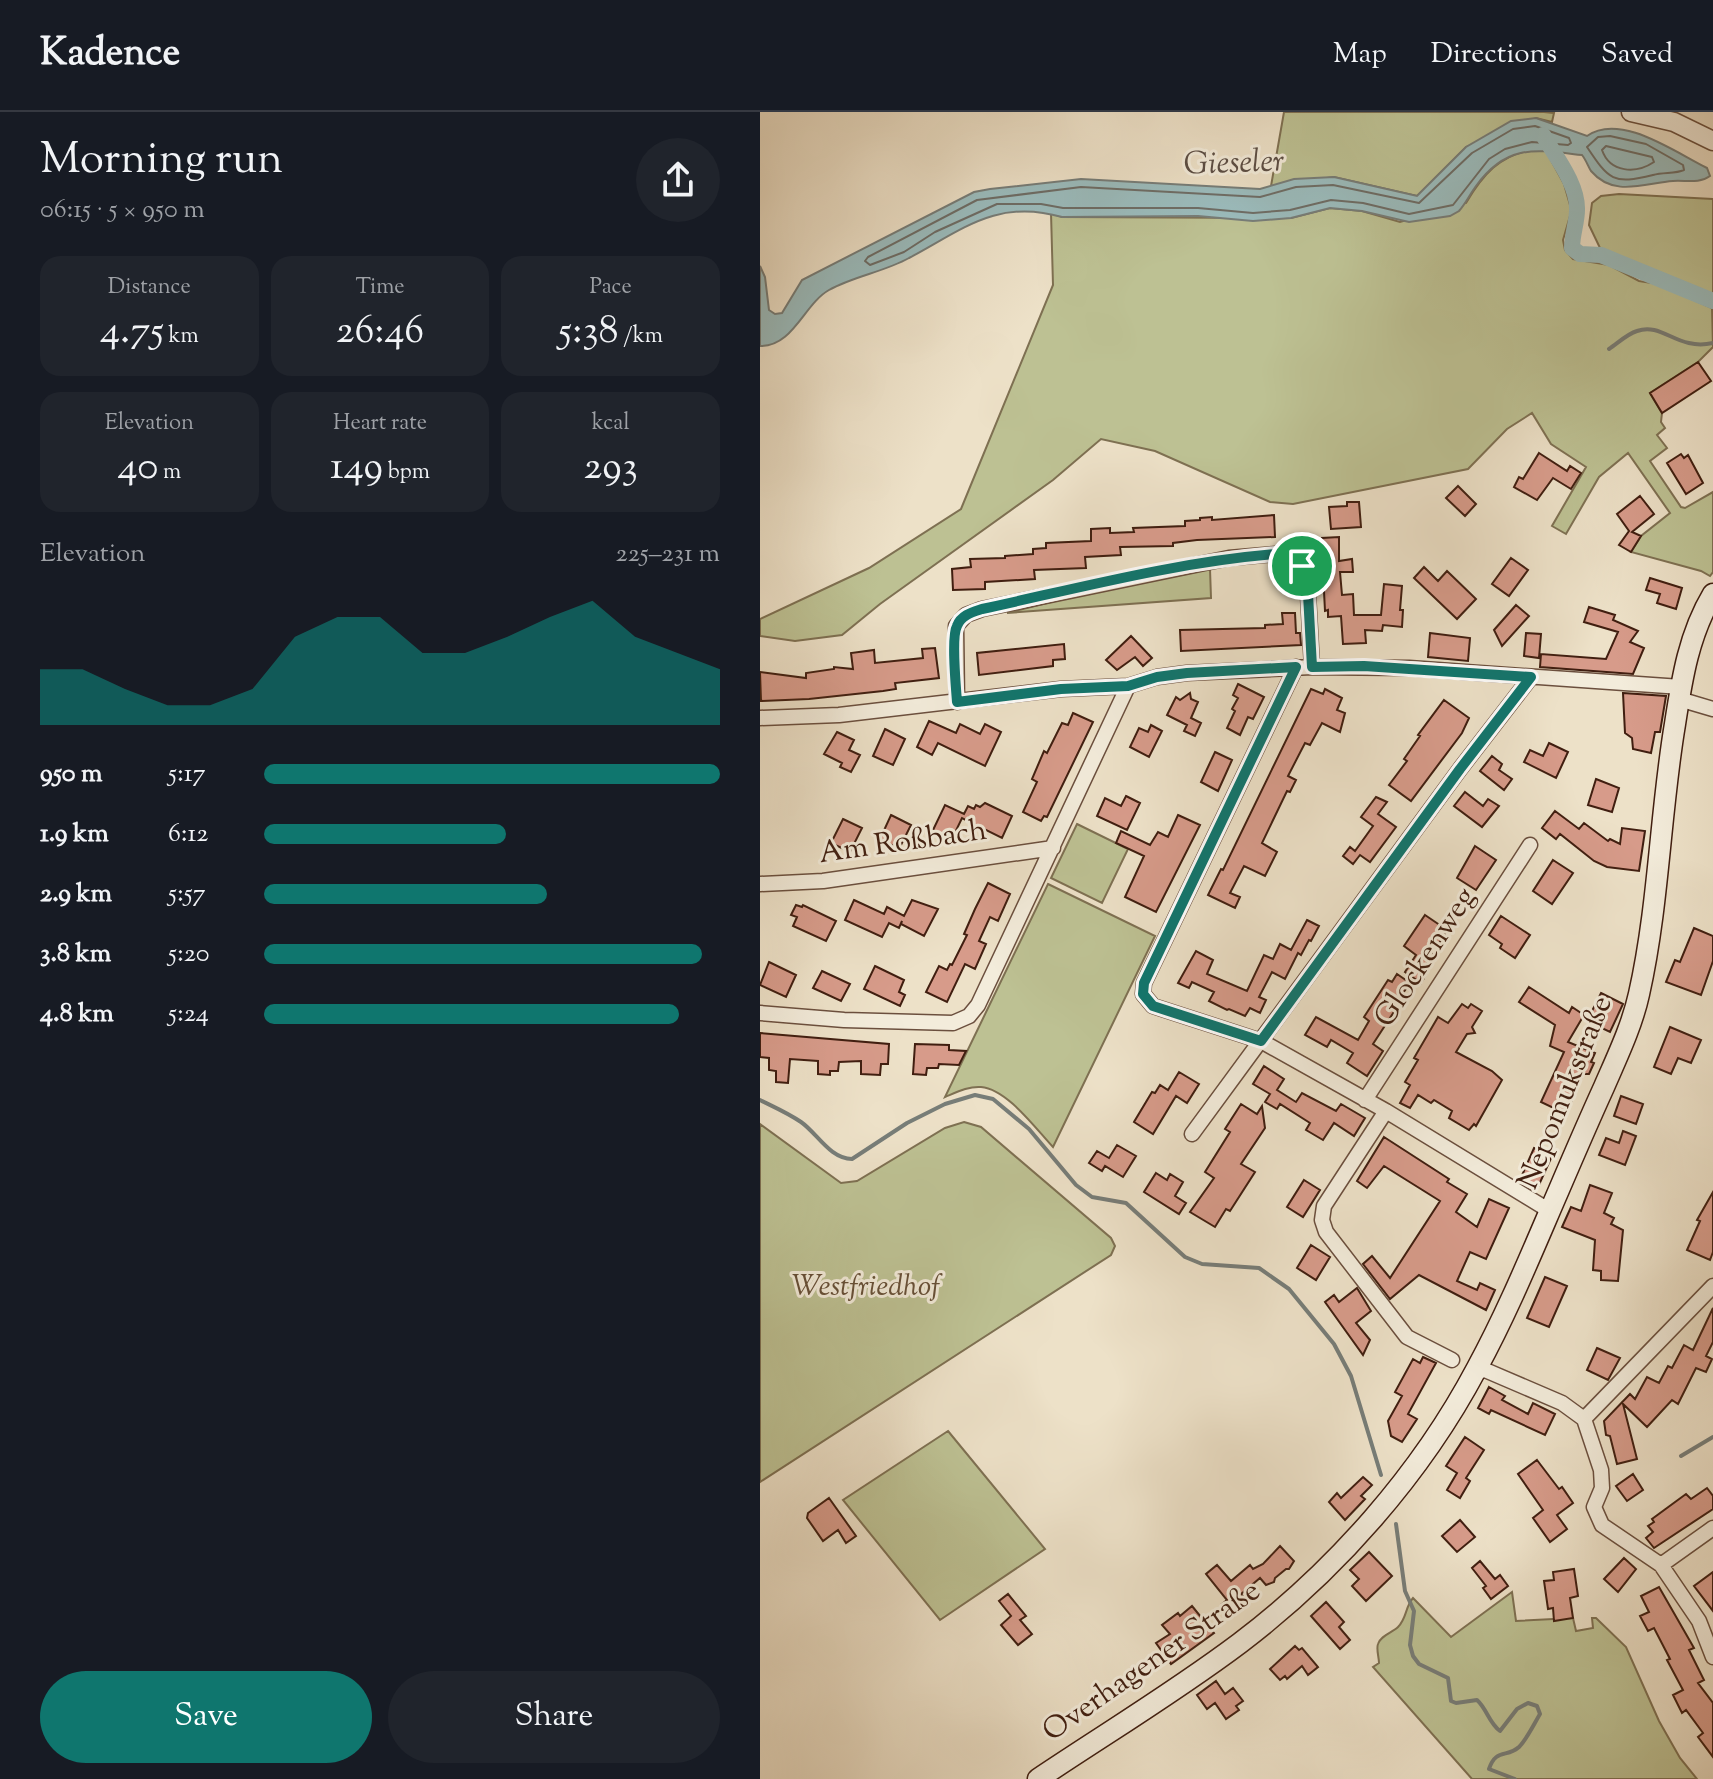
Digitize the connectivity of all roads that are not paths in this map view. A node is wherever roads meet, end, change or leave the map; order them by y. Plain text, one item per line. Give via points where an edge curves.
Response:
1 (1631, 112) edge
2 (1713, 141) edge
3 (1713, 594) edge
4 (1296, 667) junction
5 (1312, 667) junction
6 (1531, 677) junction
7 (1128, 686) junction
8 (1680, 693) junction
9 (957, 702) junction
10 (1713, 709) edge
11 (760, 718) edge
12 (1530, 845) dead end
13 (1053, 848) junction
14 (760, 884) edge
15 (760, 1013) edge
16 (1261, 1041) junction
17 (1365, 1100) junction
18 (1386, 1111) junction
19 (1192, 1134) dead end
20 (1550, 1211) junction
21 (1713, 1286) edge
22 (1452, 1360) dead end
23 (1476, 1372) junction
24 (1584, 1419) junction
25 (1398, 1487) joint
26 (1713, 1528) edge
27 (1661, 1565) junction
28 (1713, 1657) edge
29 (1038, 1779) edge

1 - 2 street via 1674,122
3 - 8 main road, Nepomukstraße via 1688,650
4 - 5 street
4 - 7 street via 1187,673
4 - 16 street via 1144,983 1143,994 1153,1006
5 - 6 street
5 - 9 street via 1302,566 1276,554 1229,558 966,615 956,626
6 - 8 street
6 - 16 street
7 - 9 street
7 - 13 street
8 - 10 street
8 - 20 main road, Nepomukstraße via 1639,996
9 - 11 street
12 - 17 street, Glockenweg
13 - 14 street, Am Roßbach via 823,881
13 - 15 street via 969,1016 953,1023
16 - 17 street
16 - 19 street
17 - 18 street
18 - 20 street
18 - 22 street via 1324,1206 1322,1220 1407,1337
20 - 23 main road, Nepomukstraße
21 - 24 street
23 - 24 street via 1485,1370 1562,1403
23 - 25 main road, Nepomukstraße
24 - 27 street via 1601,1470 1602,1488 1594,1507 1602,1525
25 - 29 main road, Overhagener Straße via 1330,1564 1240,1643
26 - 27 street
27 - 28 street via 1699,1621

